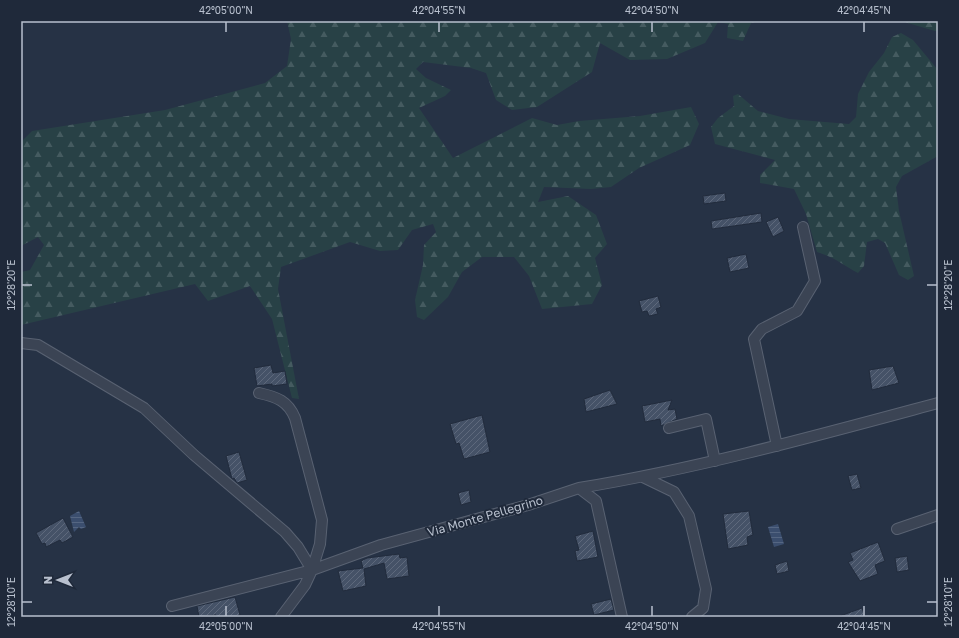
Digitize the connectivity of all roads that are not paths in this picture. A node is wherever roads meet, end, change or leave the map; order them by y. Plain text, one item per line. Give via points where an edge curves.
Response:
1 (804, 227) dead end
2 (21, 343) edge
3 (259, 393) dead end
4 (937, 406) edge
5 (669, 428) dead end
6 (777, 446) junction
7 (714, 461) junction
8 (643, 478) junction
9 (579, 488) junction
10 (938, 515) edge
11 (897, 529) dead end
12 (312, 570) junction
13 (172, 606) dead end
14 (281, 617) edge
15 (622, 617) edge
16 (692, 617) edge

1 - 6 street via 815,280 797,310 762,329 754,339
2 - 12 street via 38,345 144,408 194,455 285,532
3 - 12 street via 282,400 295,418 322,520 320,544
4 - 6 street, Via Monte Pellegrino
5 - 7 street via 706,419
6 - 7 street, Via Monte Pellegrino
7 - 8 street, Via Monte Pellegrino
8 - 9 street, Via Monte Pellegrino
8 - 16 street via 674,492 689,516 706,589 703,608
9 - 12 street, Via Monte Pellegrino via 528,505 381,545
9 - 15 street via 596,501
10 - 11 street
12 - 13 street, Via Monte Pellegrino
12 - 14 street via 305,585

